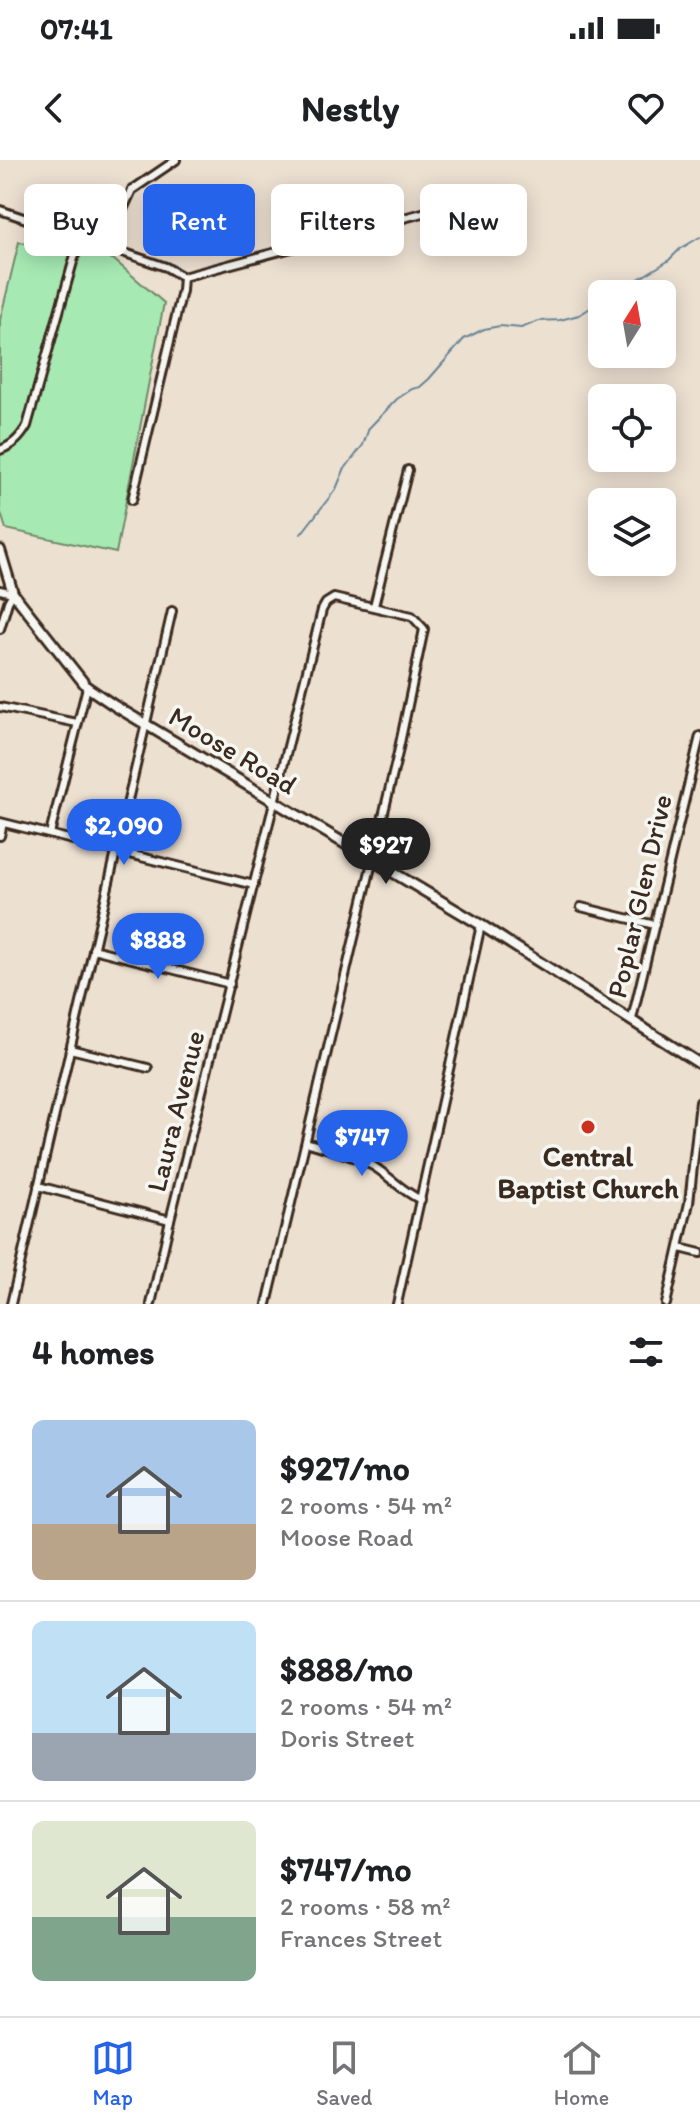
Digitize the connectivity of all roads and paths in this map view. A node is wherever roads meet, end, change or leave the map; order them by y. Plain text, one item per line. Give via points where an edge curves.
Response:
1 (176, 160) edge
2 (127, 201) edge
3 (0, 210) edge
4 (420, 214) edge
5 (24, 218) edge
6 (127, 253) edge
7 (75, 256) edge
8 (183, 277) junction
9 (0, 450) edge
10 (408, 470) dead end
11 (132, 500) dead end
12 (0, 550) edge
13 (0, 590) edge
14 (13, 593) junction
15 (374, 606) junction
16 (172, 611) dead end
17 (0, 629) edge
18 (87, 687) junction
19 (0, 707) edge
20 (77, 723) junction
21 (146, 724) junction
22 (700, 736) edge
23 (275, 801) junction
24 (2, 823) edge
25 (50, 834) junction
26 (0, 836) edge
27 (117, 850) junction
28 (373, 859) junction
29 (254, 885) junction
30 (581, 907) dead end
31 (481, 925) junction
32 (655, 925) junction
33 (93, 949) junction
34 (230, 984) junction
35 (632, 1019) junction
36 (70, 1049) junction
37 (700, 1064) edge
38 (148, 1068) dead end
39 (700, 1102) edge
40 (306, 1142) junction
41 (38, 1186) junction
42 (421, 1200) junction
43 (170, 1220) junction
44 (680, 1248) junction
45 (700, 1253) edge
46 (11, 1304) edge
47 (151, 1304) edge
48 (267, 1304) edge
49 (397, 1304) edge
50 (666, 1304) edge

1 - 2 street via 132,190
3 - 5 street
4 - 8 street
6 - 8 street
7 - 9 street via 27,426 11,446
8 - 11 street
10 - 15 street
12 - 14 street, Moose Road
13 - 14 street
14 - 17 street
14 - 18 street, Moose Road
15 - 23 street, Laura Avenue via 334,598 322,610
15 - 28 street via 412,616 424,629
16 - 21 street
18 - 20 street
18 - 21 street, Moose Road
19 - 20 street
20 - 25 street
21 - 23 street, Moose Road
21 - 27 street
22 - 32 street, Poplar Glen Drive
23 - 28 street, Moose Road
23 - 29 street, Laura Avenue
24 - 25 street
24 - 26 street
25 - 27 street
27 - 29 street
27 - 33 street
28 - 31 street, Moose Road
28 - 40 street
29 - 34 street, Laura Avenue
30 - 32 street
31 - 35 street, Moose Road
31 - 42 street
32 - 35 street, Poplar Glen Drive
33 - 34 street
33 - 36 street
34 - 43 street, Laura Avenue
35 - 37 street, Moose Road
36 - 38 street
36 - 41 street
39 - 44 street
40 - 42 street via 375,1167
40 - 48 street
41 - 43 street
41 - 46 street
42 - 49 street
43 - 47 street, Laura Avenue
44 - 45 street
44 - 50 street

